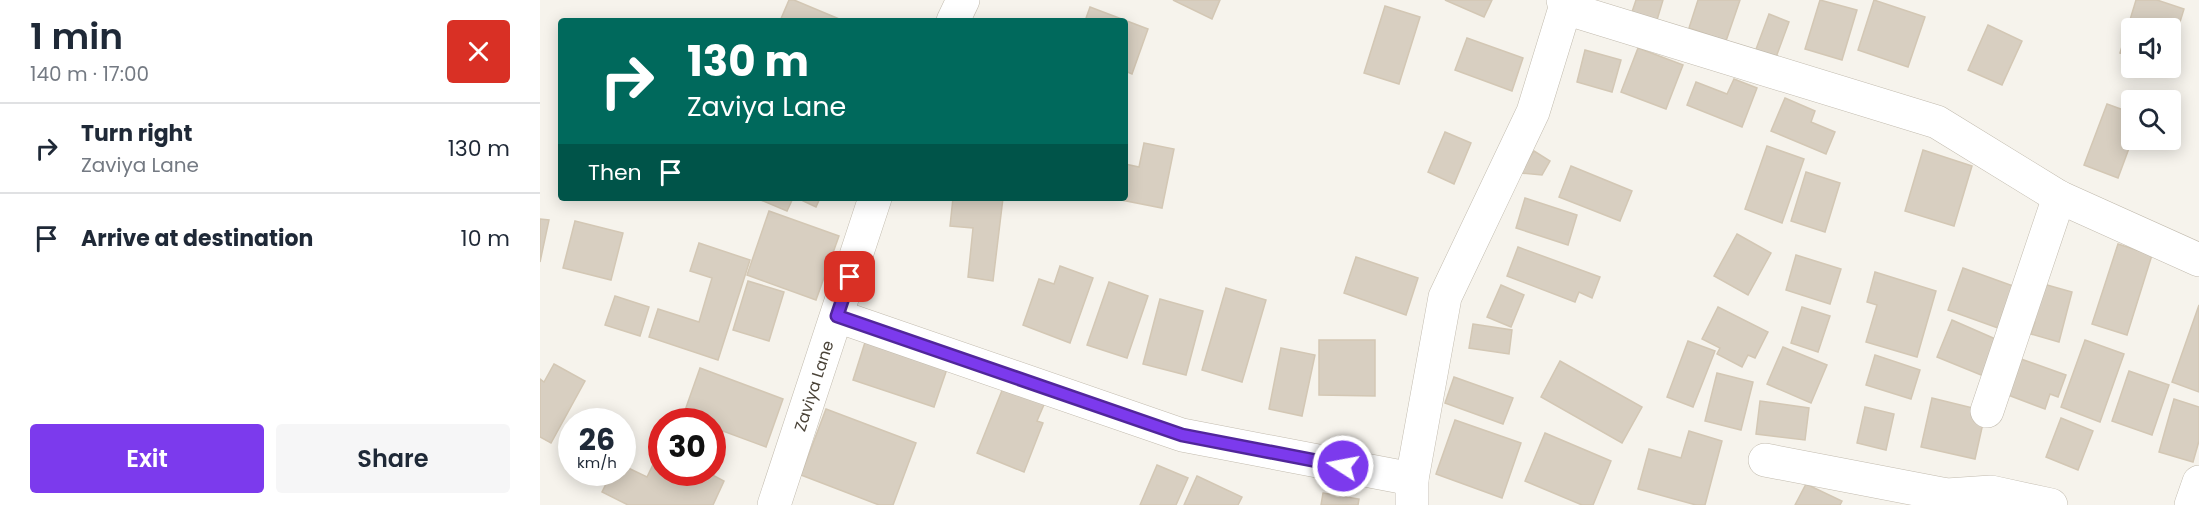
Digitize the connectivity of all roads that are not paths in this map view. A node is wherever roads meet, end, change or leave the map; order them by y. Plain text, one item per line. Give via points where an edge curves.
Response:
1 (963, 0) edge
2 (1564, 4) edge
3 (954, 18) edge
4 (2059, 197) junction
5 (874, 201) edge
6 (2199, 260) edge
7 (837, 316) junction
8 (1987, 411) dead end
9 (1765, 460) dead end
10 (2199, 482) edge
11 (1412, 492) edge
12 (774, 505) edge
13 (2050, 505) edge
14 (2191, 505) edge

1 - 3 street
2 - 4 street via 1937,122
2 - 11 street via 1533,112 1445,297
4 - 6 street
4 - 8 street
5 - 7 street, Zaviya Lane
7 - 11 street via 1182,435
7 - 12 street, Zaviya Lane
9 - 13 street via 1947,495 1991,492
10 - 14 street

